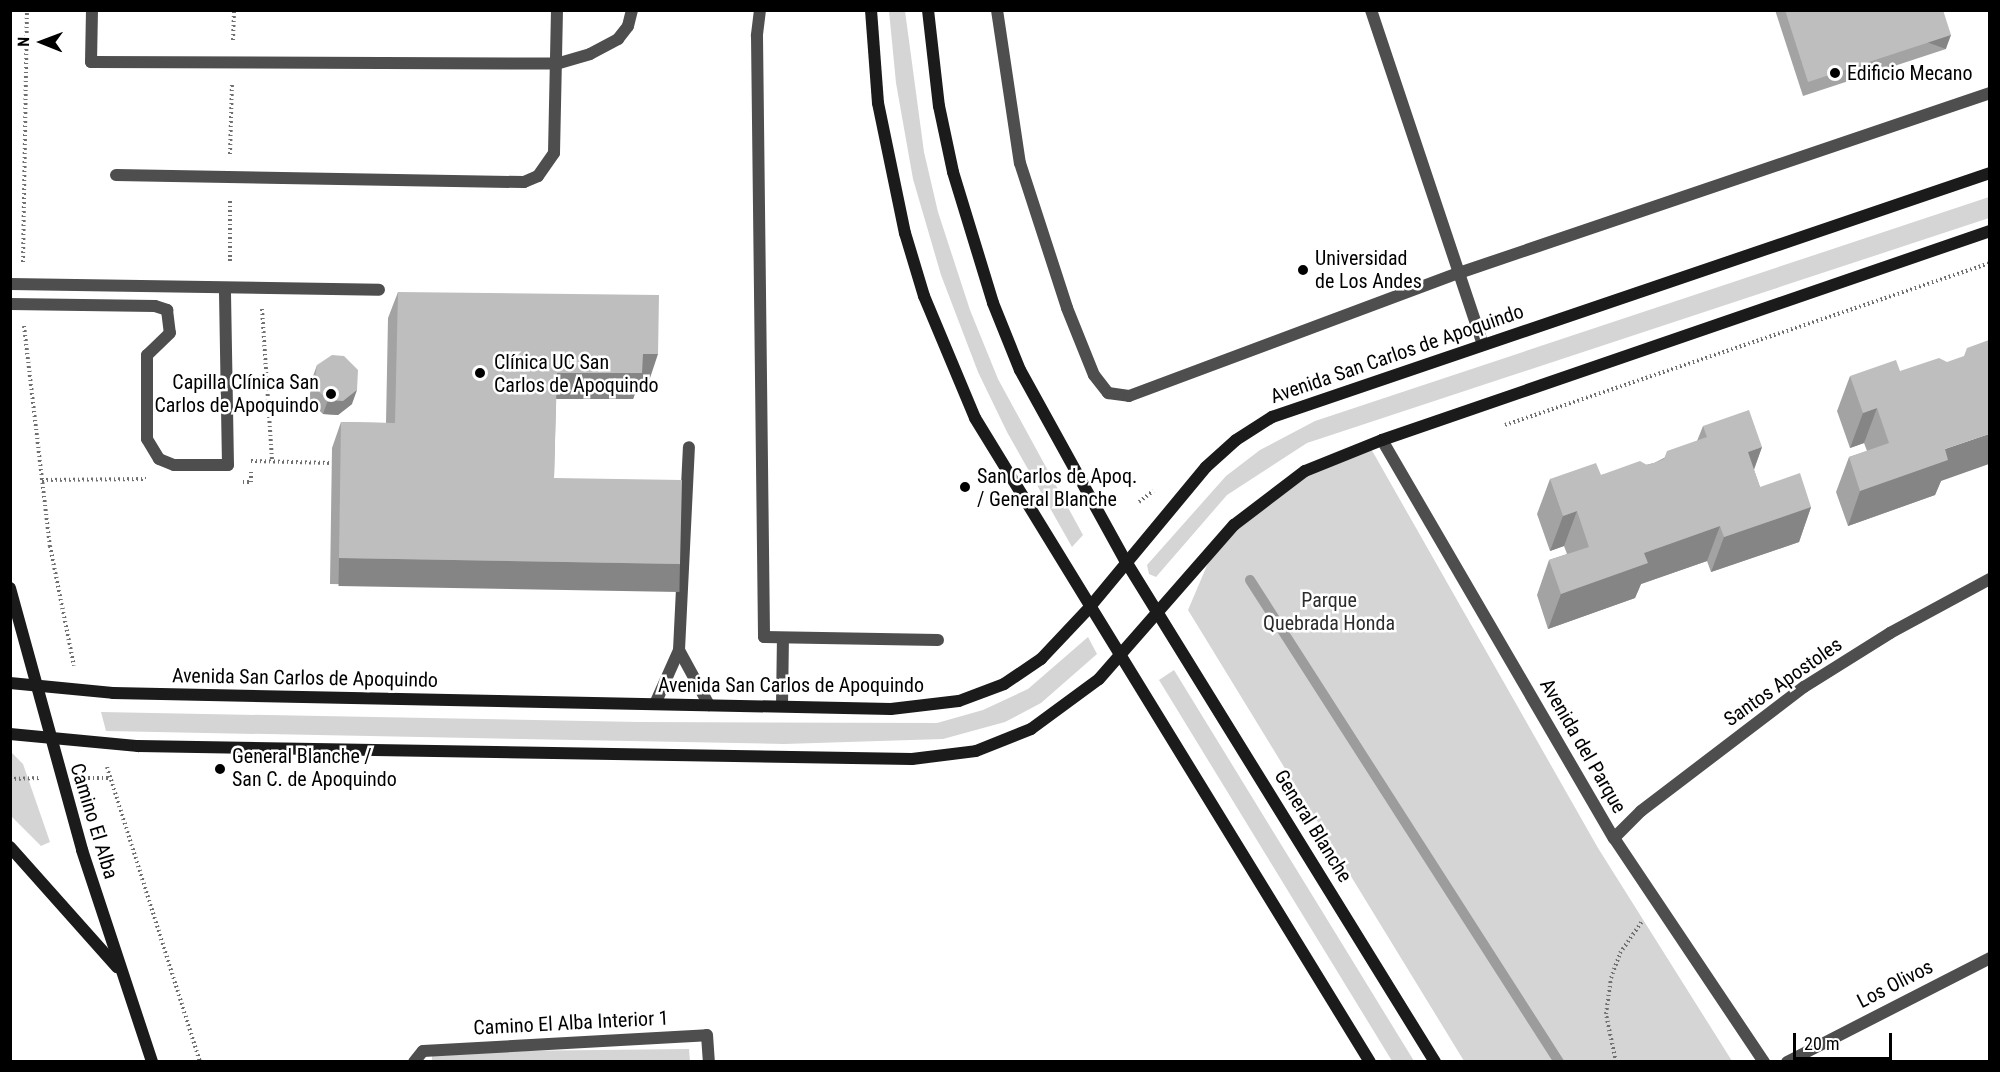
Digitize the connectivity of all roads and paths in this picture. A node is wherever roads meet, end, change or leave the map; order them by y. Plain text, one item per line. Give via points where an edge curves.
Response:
1 (27, 10) edge
2 (92, 10) edge
3 (234, 10) edge
4 (557, 10) edge
5 (632, 10) edge
6 (760, 10) edge
7 (871, 10) edge
8 (928, 10) edge
9 (997, 10) edge
10 (1371, 10) edge
11 (233, 62) junction
12 (556, 64) junction
13 (1989, 93) edge
14 (1989, 172) edge
15 (116, 175) dead end
16 (230, 178) junction
17 (1989, 231) edge
18 (1989, 263) edge
19 (230, 264) dead end
20 (1456, 274) junction
21 (16, 284) edge
22 (225, 290) junction
23 (262, 290) junction
24 (379, 290) dead end
25 (16, 304) edge
26 (1483, 344) junction
27 (1497, 428) dead end
28 (1382, 440) junction
29 (689, 447) dead end
30 (272, 461) dead end
31 (1125, 560) junction
32 (1989, 579) edge
33 (10, 588) edge
34 (1089, 608) junction
35 (1157, 611) junction
36 (783, 638) junction
37 (938, 640) dead end
38 (679, 650) junction
39 (1120, 658) junction
40 (10, 683) edge
41 (35, 687) junction
42 (80, 691) junction
43 (655, 704) junction
44 (709, 705) junction
45 (782, 706) junction
46 (10, 734) edge
47 (49, 740) junction
48 (99, 744) junction
49 (1614, 838) junction
50 (10, 847) edge
51 (1657, 905) junction
52 (1989, 958) edge
53 (123, 974) junction
54 (152, 1062) edge
55 (200, 1062) edge
56 (414, 1062) edge
57 (709, 1062) edge
58 (1370, 1062) edge
59 (1435, 1062) edge
60 (1616, 1062) edge
61 (1764, 1062) edge
62 (1787, 1062) edge

1 - 21 path
2 - 11 street via 91,62
3 - 11 path
4 - 12 street
5 - 12 street via 628,26 618,39 590,54
6 - 36 street via 757,36 764,638
7 - 34 street via 878,103 889,168 924,296 975,418
8 - 31 street, General Blanche via 939,106 953,172 993,303 1053,433
9 - 20 street via 1020,163 1068,308 1094,375 1108,393 1129,396
10 - 20 street
11 - 12 street
11 - 16 path
12 - 16 street via 554,153 538,177 524,182
13 - 20 street
14 - 26 street, Avenida San Carlos de Apoquindo
15 - 16 street
16 - 19 path
17 - 28 street
18 - 27 path
20 - 26 street
21 - 22 street
22 - 23 street
22 - 25 street via 228,465 174,465 159,459 147,439 147,355 170,333 167,310 155,306
23 - 24 street
23 - 30 path
25 - 42 path via 50,546
26 - 31 street, Avenida San Carlos de Apoquindo via 1272,417 1206,466
28 - 35 street via 1305,471 1266,498 1233,525
28 - 49 street, Avenida del Parque
29 - 38 street
31 - 34 street, Avenida San Carlos de Apoquindo
31 - 35 street, General Blanche
32 - 49 street, Santos Apostoles via 1890,633 1804,687 1641,811
33 - 41 street, Camino El Alba
34 - 39 street
34 - 45 street, Avenida San Carlos de Apoquindo via 1041,659 982,694 925,707
35 - 39 street
35 - 59 street, General Blanche
36 - 37 street
36 - 45 street
38 - 43 street
38 - 44 street
39 - 48 street via 1076,698 1031,729 976,751 944,757
39 - 58 street
40 - 41 street, Avenida San Carlos de Apoquindo
41 - 42 street, Avenida San Carlos de Apoquindo
41 - 47 street, Camino El Alba
42 - 43 street, Avenida San Carlos de Apoquindo
43 - 44 street, Avenida San Carlos de Apoquindo
44 - 45 street, Avenida San Carlos de Apoquindo
46 - 47 street
47 - 48 street
47 - 53 street, Camino El Alba
48 - 55 path
49 - 51 street, Avenida del Parque
50 - 53 street
51 - 60 path via 1634,930 1611,978 1606,1014
51 - 61 street, Avenida del Parque
52 - 62 street, Los Olivos
53 - 54 street, Camino El Alba
56 - 57 street, Camino El Alba Interior 1 via 423,1051 707,1035

